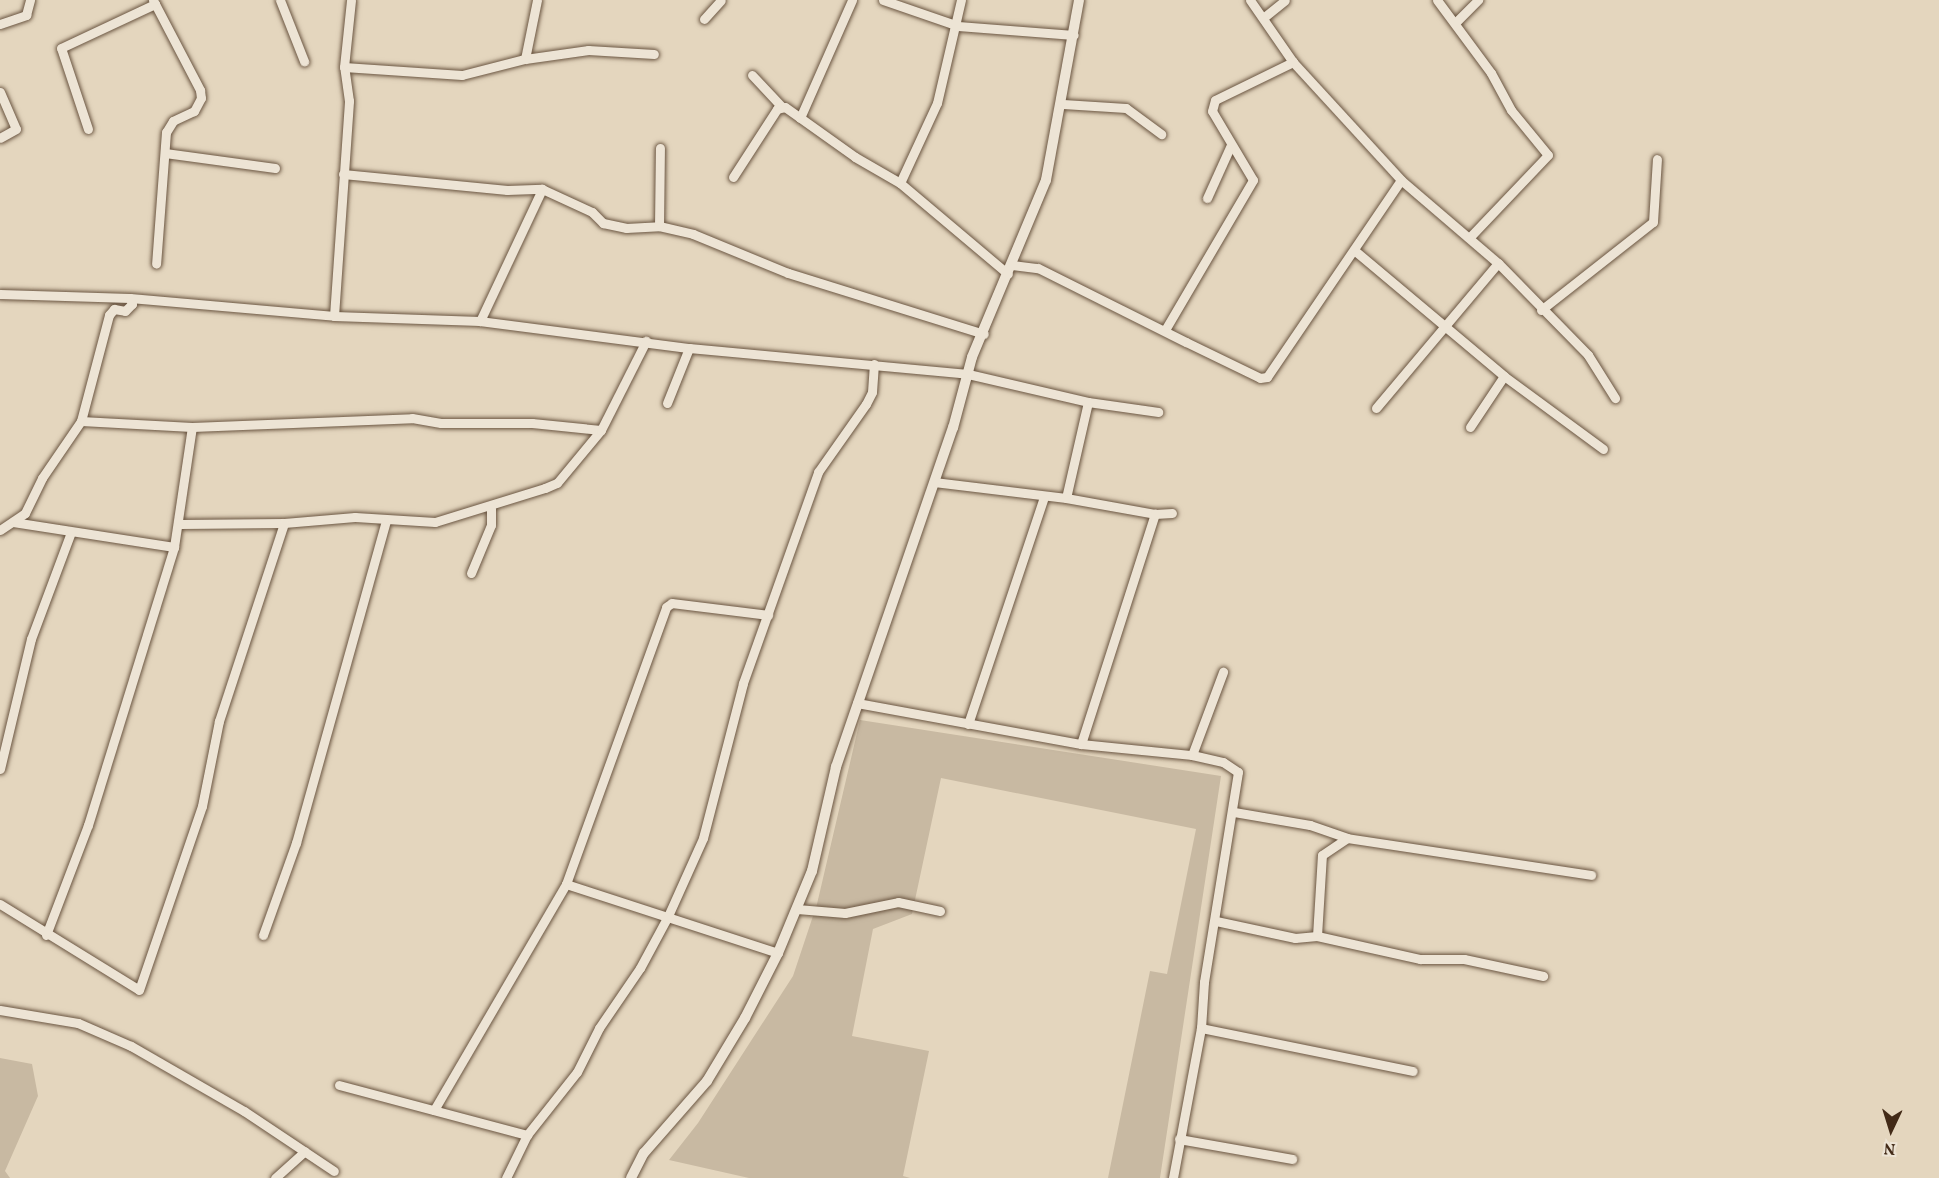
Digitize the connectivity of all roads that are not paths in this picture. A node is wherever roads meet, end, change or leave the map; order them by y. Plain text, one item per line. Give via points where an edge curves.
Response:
1 (30, 0) edge
2 (280, 0) edge
3 (351, 0) edge
4 (537, 0) edge
5 (721, 0) edge
6 (852, 0) edge
7 (883, 0) edge
8 (962, 0) edge
9 (1079, 0) edge
10 (1250, 0) edge
11 (1285, 0) edge
12 (1437, 0) edge
13 (1478, 0) edge
14 (154, 2) edge
15 (1263, 18) junction
16 (704, 19) dead end
17 (1455, 23) junction
18 (0, 24) edge
19 (958, 26) junction
20 (1074, 35) junction
21 (654, 54) dead end
22 (525, 59) junction
23 (304, 61) dead end
24 (1293, 62) junction
25 (344, 68) junction
26 (752, 75) dead end
27 (0, 92) edge
28 (1063, 104) junction
29 (781, 106) junction
30 (800, 118) junction
31 (88, 129) dead end
32 (1161, 134) dead end
33 (0, 138) edge
34 (1230, 147) junction
35 (660, 148) dead end
36 (165, 153) junction
37 (1657, 159) dead end
38 (275, 168) dead end
39 (343, 174) junction
40 (734, 177) dead end
41 (1401, 180) junction
42 (900, 183) junction
43 (542, 189) junction
44 (1208, 198) dead end
45 (659, 225) junction
46 (1470, 237) junction
47 (1354, 250) junction
48 (1497, 263) junction
49 (156, 264) dead end
50 (1010, 269) junction
51 (0, 294) edge
52 (130, 298) junction
53 (1541, 310) junction
54 (334, 316) junction
55 (480, 321) junction
56 (1444, 326) junction
57 (1165, 330) junction
58 (984, 334) junction
59 (646, 341) junction
60 (689, 348) junction
61 (874, 364) junction
62 (968, 374) junction
63 (1504, 376) junction
64 (1615, 398) dead end
65 (1088, 402) junction
66 (667, 403) dead end
67 (1376, 408) dead end
68 (1158, 412) dead end
69 (81, 421) junction
70 (1470, 427) dead end
71 (192, 428) junction
72 (601, 430) junction
73 (1603, 449) dead end
74 (934, 482) junction
75 (1044, 497) junction
76 (1066, 498) junction
77 (491, 508) junction
78 (1172, 513) dead end
79 (1155, 514) junction
80 (386, 520) junction
81 (17, 521) junction
82 (284, 523) junction
83 (0, 524) edge
84 (180, 524) junction
85 (0, 530) edge
86 (71, 532) junction
87 (174, 547) junction
88 (471, 573) dead end
89 (768, 615) junction
90 (1224, 672) dead end
91 (857, 703) junction
92 (968, 724) junction
93 (1081, 744) junction
94 (1192, 755) junction
95 (0, 769) edge
96 (1234, 812) junction
97 (1347, 838) junction
98 (1591, 875) dead end
99 (566, 884) junction
100 (0, 904) edge
101 (798, 909) junction
102 (940, 911) dead end
103 (668, 916) junction
104 (1216, 921) junction
105 (46, 935) junction
106 (263, 935) dead end
107 (1317, 936) junction
108 (778, 952) junction
109 (1543, 975) dead end
110 (0, 1010) edge
111 (1201, 1028) junction
112 (1413, 1071) dead end
113 (339, 1085) dead end
114 (434, 1110) junction
115 (527, 1135) junction
116 (1179, 1138) junction
117 (304, 1151) junction
118 (1292, 1159) dead end
119 (334, 1171) dead end
120 (274, 1178) edge
121 (506, 1178) edge
122 (631, 1178) edge
123 (1173, 1178) edge

1 - 18 street via 26,15
2 - 23 street
3 - 25 street
4 - 22 street
5 - 16 street
6 - 30 street
7 - 19 street
8 - 19 street
9 - 20 street
10 - 15 street
11 - 15 street
12 - 17 street
13 - 17 street
14 - 31 street via 61,48
14 - 36 street via 201,98 194,111 169,126
15 - 24 street
17 - 46 street via 1491,72 1511,110 1548,155
19 - 20 street
19 - 42 street via 929,125
20 - 28 street
21 - 22 street via 600,49
22 - 25 street via 462,75
24 - 34 street via 1215,100 1212,111
24 - 41 street
25 - 39 street via 349,101
26 - 29 street
27 - 33 street via 16,129
28 - 32 street via 1126,108
28 - 50 street via 1046,180
29 - 30 street
29 - 40 street
30 - 42 street
34 - 44 street
34 - 57 street via 1251,172 1250,188
35 - 45 street
36 - 38 street
36 - 49 street
37 - 53 street via 1653,222
39 - 43 street via 507,190
39 - 54 street
41 - 46 street
41 - 47 street
42 - 50 street
43 - 45 street via 592,212 603,223 626,228
43 - 55 street
45 - 58 street via 693,234 788,273
46 - 48 street
47 - 56 street
47 - 57 street via 1267,377 1250,373
48 - 53 street
48 - 56 street
50 - 57 street via 1038,268
50 - 58 street
51 - 52 street
52 - 54 street
52 - 69 street via 132,304 125,311 114,309 110,315
53 - 64 street via 1597,365
54 - 55 street
55 - 59 street
56 - 63 street
56 - 67 street
58 - 62 street
59 - 60 street
59 - 72 street
60 - 61 street
60 - 66 street
61 - 62 street
61 - 89 street via 872,392 866,404 818,472
62 - 65 street
62 - 74 street
63 - 70 street
63 - 73 street
65 - 68 street
65 - 76 street
69 - 71 street
69 - 81 street
71 - 72 street via 412,418 441,423 532,423
71 - 84 street
72 - 77 street via 557,483
74 - 75 street
74 - 91 street
75 - 76 street
75 - 92 street
76 - 79 street
77 - 80 street via 435,522
77 - 88 street via 491,525
78 - 79 street
79 - 93 street
80 - 82 street via 355,517
80 - 106 street via 296,843
81 - 83 street
81 - 85 street
81 - 86 street
82 - 84 street
82 - 105 street via 219,721 202,806 139,990
84 - 87 street
86 - 87 street
86 - 95 street via 31,639
87 - 105 street via 88,825
89 - 99 street via 672,603 666,607
89 - 103 street via 743,684 703,838
90 - 94 street
91 - 92 street
91 - 101 street
92 - 93 street
93 - 94 street
94 - 96 street via 1223,762 1238,772
96 - 97 street via 1310,825
96 - 104 street
97 - 98 street
97 - 107 street via 1322,855
99 - 103 street
99 - 114 street
100 - 105 street
101 - 102 street via 845,913 898,902
101 - 108 street
103 - 108 street
103 - 115 street via 640,968 599,1028 577,1072
104 - 107 street via 1295,938
104 - 111 street via 1204,982
107 - 109 street via 1420,959 1464,960
108 - 122 street via 707,1081 644,1154
110 - 117 street via 78,1023 131,1046 244,1111
111 - 112 street
111 - 116 street
113 - 114 street
114 - 115 street
115 - 121 street
116 - 118 street
116 - 123 street
117 - 119 street
117 - 120 street

